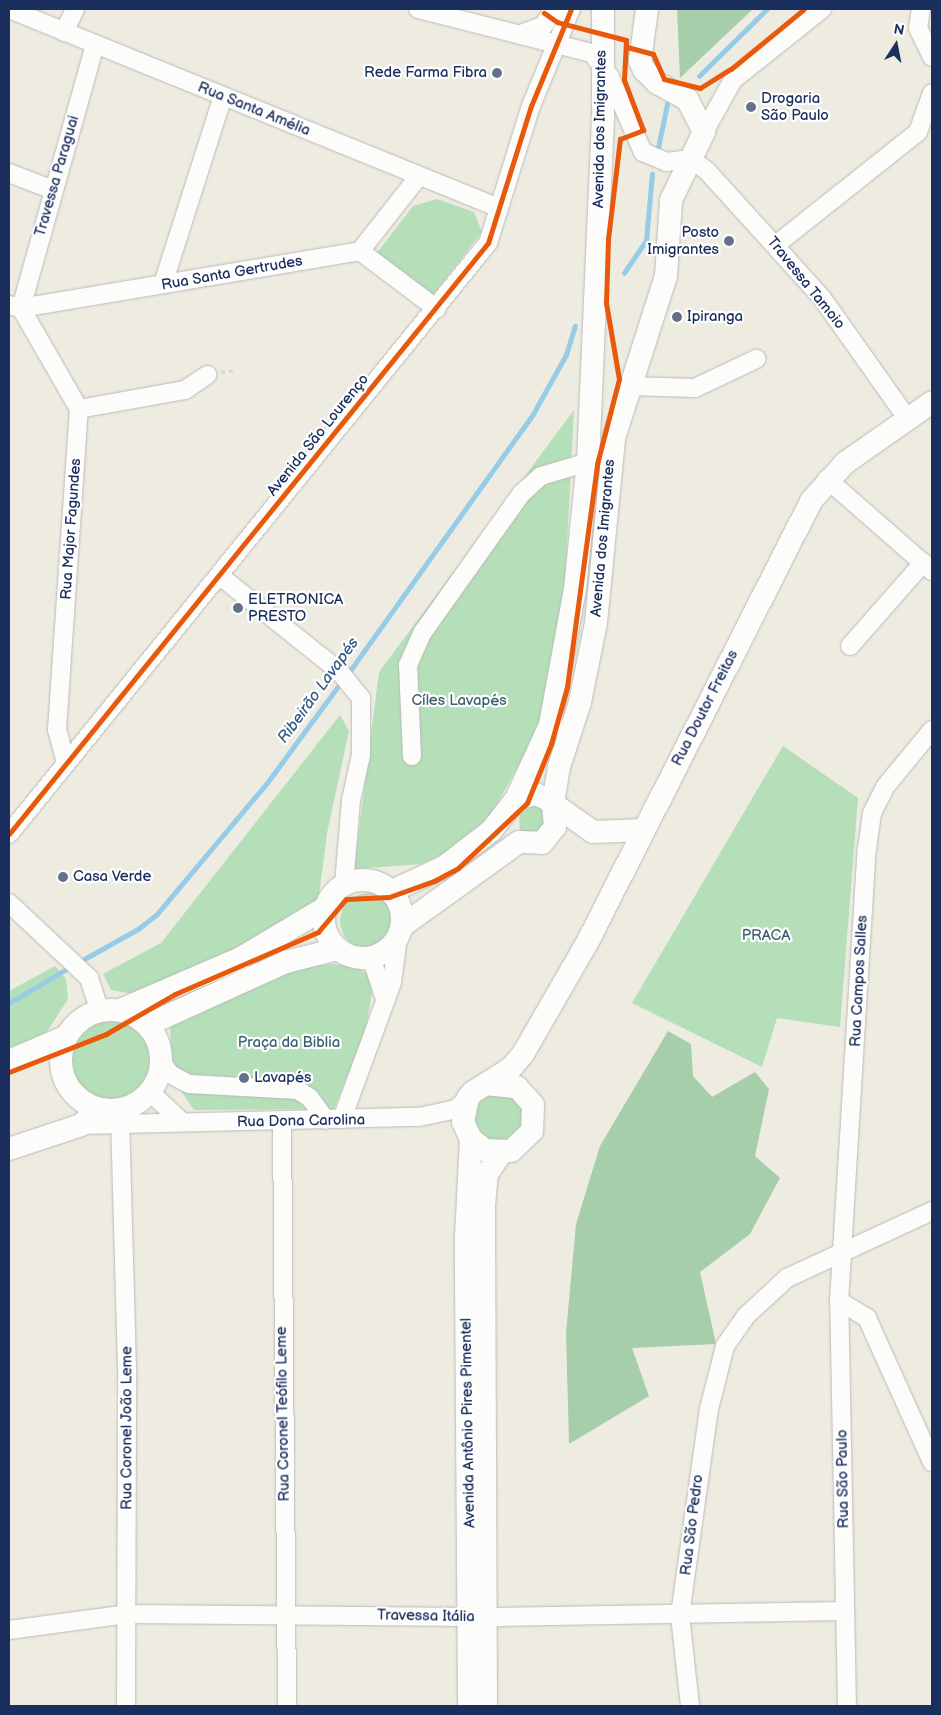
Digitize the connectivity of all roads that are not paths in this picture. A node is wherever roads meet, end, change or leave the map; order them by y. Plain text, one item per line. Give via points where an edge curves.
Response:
1 (75, 9) edge
2 (418, 9) edge
3 (553, 9) edge
4 (571, 9) edge
5 (603, 9) edge
6 (646, 9) edge
7 (822, 9) edge
8 (921, 9) edge
9 (9, 10) edge
10 (64, 32) junction
11 (521, 36) junction
12 (95, 44) junction
13 (552, 48) junction
14 (932, 57) edge
15 (602, 63) junction
16 (932, 93) edge
17 (223, 96) junction
18 (704, 132) junction
19 (691, 160) junction
20 (9, 173) edge
21 (419, 176) junction
22 (53, 190) junction
23 (499, 208) junction
24 (777, 244) junction
25 (360, 251) junction
26 (162, 284) junction
27 (15, 306) edge
28 (437, 309) junction
29 (756, 359) dead end
30 (207, 374) dead end
31 (632, 386) junction
32 (932, 402) edge
33 (79, 409) junction
34 (907, 418) junction
35 (588, 462) junction
36 (827, 479) junction
37 (928, 567) edge
38 (220, 576) junction
39 (850, 646) dead end
40 (932, 730) edge
41 (412, 756) dead end
42 (66, 763) junction
43 (553, 804) junction
44 (512, 805) junction
45 (644, 830) junction
46 (9, 834) edge
47 (518, 842) junction
48 (344, 886) junction
49 (390, 892) junction
50 (9, 903) edge
51 (325, 908) junction
52 (400, 932) junction
53 (338, 949) junction
54 (372, 957) junction
55 (384, 996) junction
56 (110, 1010) junction
57 (147, 1024) junction
58 (66, 1037) junction
59 (523, 1054) junction
60 (9, 1061) edge
61 (161, 1061) junction
62 (486, 1084) junction
63 (526, 1094) junction
64 (145, 1096) junction
65 (468, 1098) junction
66 (109, 1116) junction
67 (419, 1117) junction
68 (334, 1119) junction
69 (282, 1121) junction
70 (182, 1122) junction
71 (468, 1134) junction
72 (9, 1149) edge
73 (502, 1152) junction
74 (932, 1211) edge
75 (840, 1252) junction
76 (839, 1301) junction
77 (932, 1462) edge
78 (845, 1611) junction
79 (127, 1614) junction
80 (286, 1614) junction
81 (680, 1615) junction
82 (479, 1616) junction
83 (9, 1630) edge
84 (126, 1706) edge
85 (287, 1706) edge
86 (469, 1706) edge
87 (486, 1706) edge
88 (690, 1706) edge
89 (847, 1706) edge

1 - 10 street
2 - 11 street
3 - 11 street via 544,25
4 - 13 street, Avenida São Lourenço
5 - 15 main road, Avenida dos Imigrantes
6 - 18 main road via 640,50 644,70 657,83 688,100
7 - 18 street via 733,80
8 - 14 street via 918,28
9 - 10 street, Rua Santa Amélia
10 - 12 street, Rua Santa Amélia
11 - 13 street
12 - 17 street, Rua Santa Amélia
12 - 22 street, Travessa Paraguai
13 - 15 street via 582,48
13 - 23 street, Avenida São Lourenço
15 - 19 street via 644,152 666,162
15 - 35 main road, Avenida dos Imigrantes
16 - 24 street via 918,132
17 - 21 street, Rua Santa Amélia
17 - 26 street
18 - 19 main road, Avenida dos Imigrantes
19 - 24 street, Travessa Tamoio
19 - 31 main road, Avenida dos Imigrantes via 671,200 666,276
20 - 22 street
21 - 23 street, Rua Santa Amélia
21 - 25 street
22 - 27 street, Travessa Paraguai
23 - 28 street, Avenida São Lourenço via 488,243
24 - 34 street, Travessa Tamoio
25 - 26 street, Rua Santa Gertrudes
25 - 28 street
26 - 27 street, Rua Santa Gertrudes
27 - 33 street
28 - 38 street, Avenida São Lourenço
29 - 31 street via 695,388
30 - 33 street via 185,390
31 - 43 main road, Avenida dos Imigrantes via 609,463 596,623 587,673 559,767
32 - 34 main road, Rua Doutor Freitas
33 - 42 street, Rua Major Fagundes via 57,730
34 - 36 main road, Rua Doutor Freitas
35 - 41 street via 541,476 520,494 423,632 408,665
35 - 44 main road, Avenida dos Imigrantes via 559,684 550,724
36 - 37 street
36 - 45 main road, Rua Doutor Freitas via 810,501
37 - 39 street
38 - 42 street, Avenida São Lourenço
38 - 48 street via 339,671 356,691 364,715
40 - 75 street, Rua Campos Salles via 884,787 872,813
42 - 46 street, Avenida São Lourenço
43 - 44 main road via 535,794
43 - 45 main road via 593,832
43 - 47 main road, Avenida dos Imigrantes via 556,815 552,836 542,843
44 - 47 main road via 510,834
44 - 49 main road, Avenida dos Imigrantes via 466,853
45 - 59 main road, Rua Doutor Freitas
47 - 52 main road
48 - 49 main road via 368,881
48 - 51 main road
49 - 52 main road via 400,908
50 - 56 street via 70,956
51 - 53 main road via 326,932
51 - 56 main road via 241,958
52 - 54 main road
52 - 55 street via 398,964
53 - 54 main road via 354,957
53 - 57 main road via 270,968
54 - 55 street
55 - 68 street
56 - 57 main road
56 - 58 main road via 80,1020
57 - 61 main road via 155,1036
58 - 60 main road
58 - 66 main road via 62,1075 76,1096
59 - 62 main road, Rua Doutor Freitas
59 - 63 main road, Rua Doutor Freitas via 519,1070
61 - 64 main road
61 - 68 street via 170,1074 190,1084 298,1090
62 - 63 main road via 510,1084
62 - 65 main road
63 - 73 main road via 535,1119 532,1132 522,1145
64 - 66 main road
64 - 70 street
65 - 67 street, Rua Dona Carolina via 456,1109
65 - 71 main road, Avenida Antônio Pires Pimentel
66 - 70 street, Rua Dona Carolina
66 - 72 main road
66 - 79 street, Rua Coronel João Leme via 119,1150 127,1368
67 - 68 street, Rua Dona Carolina
67 - 71 street, Rua Dona Carolina
68 - 69 street, Rua Dona Carolina
69 - 70 street, Rua Dona Carolina
69 - 80 street, Rua Coronel Teófilo Leme
71 - 73 main road via 485,1150
71 - 82 main road, Avenida Antônio Pires Pimentel via 466,1237
73 - 82 main road, Avenida Antônio Pires Pimentel via 487,1174 484,1206
74 - 75 street
75 - 76 street, Rua São Paulo
75 - 81 street, Rua São Pedro via 787,1278 747,1316 725,1346 708,1409
76 - 77 street via 867,1318
76 - 78 street, Rua São Paulo
78 - 81 street, Travessa Itália
78 - 89 street, Rua São Paulo
79 - 80 street, Travessa Itália
79 - 83 street, Travessa Itália
79 - 84 street, Rua Coronel João Leme
80 - 82 street, Travessa Itália
80 - 85 street, Rua Coronel Teófilo Leme
81 - 82 street, Travessa Itália
81 - 88 street, Rua São Pedro
82 - 86 main road, Avenida Antônio Pires Pimentel
82 - 87 main road, Avenida Antônio Pires Pimentel

